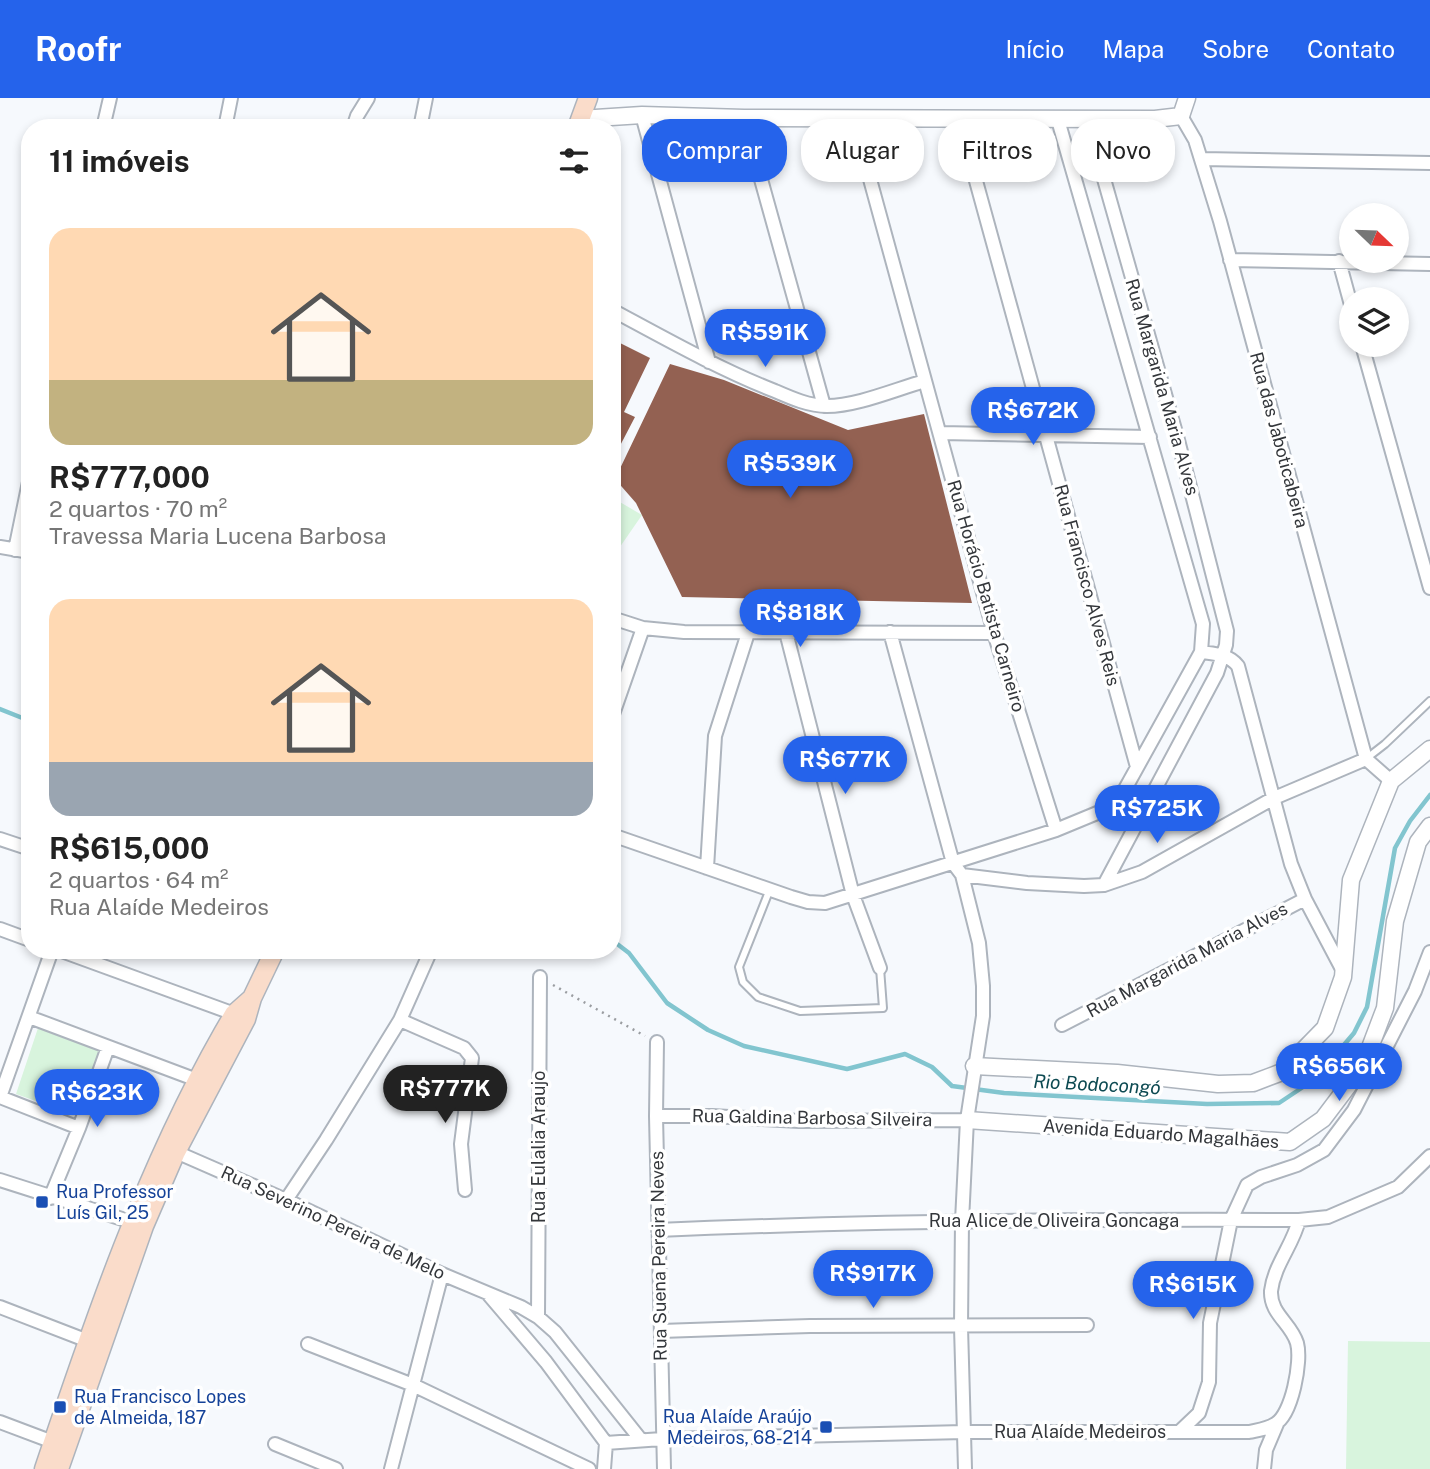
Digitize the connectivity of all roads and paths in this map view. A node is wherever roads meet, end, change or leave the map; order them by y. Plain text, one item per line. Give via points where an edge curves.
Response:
1 (110, 98) edge
2 (231, 98) edge
3 (368, 98) edge
4 (426, 98) edge
5 (588, 98) edge
6 (1187, 98) edge
7 (642, 115) junction
8 (1181, 116) junction
9 (853, 117) junction
10 (744, 118) junction
11 (105, 119) edge
12 (227, 119) edge
13 (356, 119) edge
14 (421, 119) edge
15 (581, 119) edge
16 (614, 119) edge
17 (958, 119) edge
18 (1155, 119) edge
19 (1058, 120) joint
20 (1071, 120) edge
21 (1202, 159) junction
22 (1430, 163) edge
23 (976, 182) edge
24 (1105, 182) edge
25 (1230, 260) junction
26 (1339, 261) edge
27 (1409, 263) edge
28 (1430, 264) edge
29 (621, 315) edge
30 (1365, 357) edge
31 (709, 362) junction
32 (925, 381) junction
33 (824, 406) junction
34 (941, 433) junction
35 (1046, 435) junction
36 (1150, 437) junction
37 (21, 521) edge
38 (0, 547) edge
39 (15, 550) junction
40 (21, 551) edge
41 (1430, 588) edge
42 (621, 621) edge
43 (643, 628) junction
44 (786, 632) junction
45 (890, 632) junction
46 (748, 633) junction
47 (994, 633) junction
48 (1201, 652) junction
49 (1224, 655) junction
50 (621, 691) edge
51 (1430, 701) edge
52 (1430, 749) edge
53 (1366, 758) junction
54 (1137, 767) junction
55 (1391, 781) junction
56 (1272, 799) junction
57 (1430, 825) edge
58 (1056, 830) junction
59 (621, 838) edge
60 (0, 839) edge
61 (21, 846) edge
62 (953, 863) junction
63 (707, 868) junction
64 (962, 875) junction
65 (1104, 886) junction
66 (770, 889) junction
67 (853, 895) junction
68 (1305, 898) junction
69 (0, 929) edge
70 (21, 937) edge
71 (1430, 952) edge
72 (49, 959) edge
73 (84, 959) edge
74 (271, 959) edge
75 (426, 959) edge
76 (880, 968) joint
77 (1343, 971) junction
78 (540, 977) joint
79 (29, 1017) junction
80 (240, 1017) junction
81 (400, 1020) junction
82 (1062, 1025) dead end
83 (657, 1042) joint
84 (108, 1047) junction
85 (974, 1070) junction
86 (197, 1080) junction
87 (0, 1097) edge
88 (968, 1113) junction
89 (656, 1116) junction
90 (79, 1128) junction
91 (176, 1152) junction
92 (1430, 1156) edge
93 (0, 1180) edge
94 (465, 1190) dead end
95 (50, 1198) junction
96 (286, 1200) junction
97 (1231, 1220) junction
98 (1298, 1220) junction
99 (962, 1221) junction
100 (138, 1224) junction
101 (658, 1230) junction
102 (442, 1274) junction
103 (489, 1295) junction
104 (0, 1307) edge
105 (538, 1317) junction
106 (1087, 1325) dead end
107 (961, 1327) junction
108 (660, 1331) junction
109 (88, 1341) junction
110 (308, 1344) dead end
111 (413, 1385) junction
112 (0, 1422) edge
113 (1276, 1424) junction
114 (1255, 1430) junction
115 (964, 1432) junction
116 (1178, 1432) junction
117 (662, 1439) junction
118 (641, 1440) junction
119 (53, 1442) junction
120 (606, 1443) junction
121 (275, 1444) dead end
122 (1266, 1450) junction
123 (44, 1469) edge
124 (60, 1469) edge
125 (336, 1469) edge
126 (391, 1469) edge
127 (589, 1469) edge
128 (604, 1469) edge
129 (664, 1469) edge
130 (965, 1469) edge
131 (1264, 1469) edge

1 - 11 street
2 - 12 street
3 - 13 street
4 - 14 street
5 - 15 main road
6 - 8 street
7 - 10 street
7 - 16 street
7 - 31 street
8 - 18 street
8 - 21 street, Rua das Jaboticabeira
9 - 10 street
9 - 17 street
9 - 32 street, Rua Horácio Batista Carneiro
10 - 33 street
19 - 20 street
19 - 36 street, Rua Margarida Maria Alves
21 - 22 street
21 - 25 street, Rua das Jaboticabeira
23 - 35 street, Rua Francisco Alves Reis
24 - 49 street, Rua Margarida Maria Alves via 1208,555 1227,631
25 - 26 street
25 - 53 street, Rua das Jaboticabeira
27 - 28 street
29 - 31 street
30 - 41 street
31 - 33 street via 795,399
32 - 33 street
32 - 34 street, Rua Horácio Batista Carneiro
34 - 35 street
34 - 47 street, Rua Horácio Batista Carneiro
35 - 36 street
35 - 54 street, Rua Francisco Alves Reis
36 - 48 street, Rua Margarida Maria Alves via 1198,602 1203,624
37 - 39 street
38 - 39 street
39 - 40 street
42 - 43 street
43 - 46 street
43 - 50 street
44 - 45 street
44 - 46 street
44 - 67 street
45 - 47 street
45 - 62 street
46 - 63 street via 715,736
47 - 58 street, Rua Horácio Batista Carneiro
48 - 49 street
48 - 54 street
49 - 56 street, Rua Margarida Maria Alves via 1232,659 1242,678
49 - 65 street, Rua Margarida Maria Alves
51 - 53 lane
52 - 55 street
53 - 55 street
53 - 56 street
54 - 58 street via 1112,804
55 - 77 street via 1351,880
56 - 65 street via 1143,872
56 - 68 street, Rua Margarida Maria Alves
57 - 88 street, Avenida Eduardo Magalhães via 1418,842 1395,921 1385,1008 1363,1066 1323,1119 1290,1142
58 - 62 street
59 - 63 street
60 - 61 street
62 - 64 street
62 - 67 street
63 - 66 street
64 - 65 street
64 - 85 street via 983,970 983,1016
66 - 67 street via 808,902 825,903
66 - 76 lane via 740,967 743,982 758,997 800,1011 883,1008
67 - 76 street
68 - 77 street
68 - 82 street, Rua Margarida Maria Alves
69 - 70 street
71 - 97 street via 1354,1110 1324,1150 1247,1185
72 - 79 street
73 - 80 street
74 - 80 main road
75 - 81 street
77 - 85 street via 1325,1028 1282,1072 1253,1083 1218,1084 1117,1073
78 - 83 path
78 - 105 street, Rua Eulalia Araujo
79 - 84 street
79 - 87 street
80 - 86 main road
80 - 91 main road
81 - 94 street via 470,1053 462,1122
81 - 96 street
83 - 89 street, Rua Suena Pereira Neves
84 - 86 street
84 - 90 street
85 - 88 street
86 - 100 main road via 163,1149
87 - 90 street
88 - 89 street, Rua Galdina Barbosa Silveira via 799,1121
88 - 99 street
89 - 101 street, Rua Suena Pereira Neves
90 - 95 street
91 - 96 street, Rua Severino Pereira de Melo
91 - 100 main road
92 - 98 street, Rua Alice de Oliveira Goncaga via 1398,1187 1328,1217
93 - 95 street
95 - 100 street
96 - 102 street, Rua Severino Pereira de Melo
97 - 98 street, Rua Alice de Oliveira Goncaga
97 - 99 street, Rua Alice de Oliveira Goncaga
97 - 116 street via 1210,1323 1209,1382 1199,1413
98 - 113 street via 1271,1290 1275,1311 1293,1335 1298,1352 1290,1403
99 - 101 street, Rua Alice de Oliveira Goncaga
99 - 107 street
100 - 109 main road
100 - 124 main road
101 - 108 street, Rua Suena Pereira Neves
102 - 103 street, Rua Severino Pereira de Melo
102 - 111 street
103 - 105 street, Rua Severino Pereira de Melo
103 - 120 street, Rua Severino Pereira de Melo via 547,1362
104 - 109 street
105 - 118 street, Rua Severino Pereira de Melo
106 - 107 street
107 - 108 street
107 - 115 street
108 - 117 street, Rua Suena Pereira Neves
109 - 119 main road
110 - 111 street
111 - 126 street
111 - 127 street
112 - 119 street
113 - 114 street, Rua Alaíde Medeiros
113 - 122 street
114 - 116 street, Rua Alaíde Medeiros
114 - 122 street
115 - 116 street, Rua Alaíde Medeiros
115 - 117 street, Rua Alaíde Medeiros
115 - 130 street
117 - 118 street
117 - 129 street, Rua Suena Pereira Neves
118 - 120 street
119 - 123 main road
120 - 128 street
121 - 125 street
122 - 131 street

